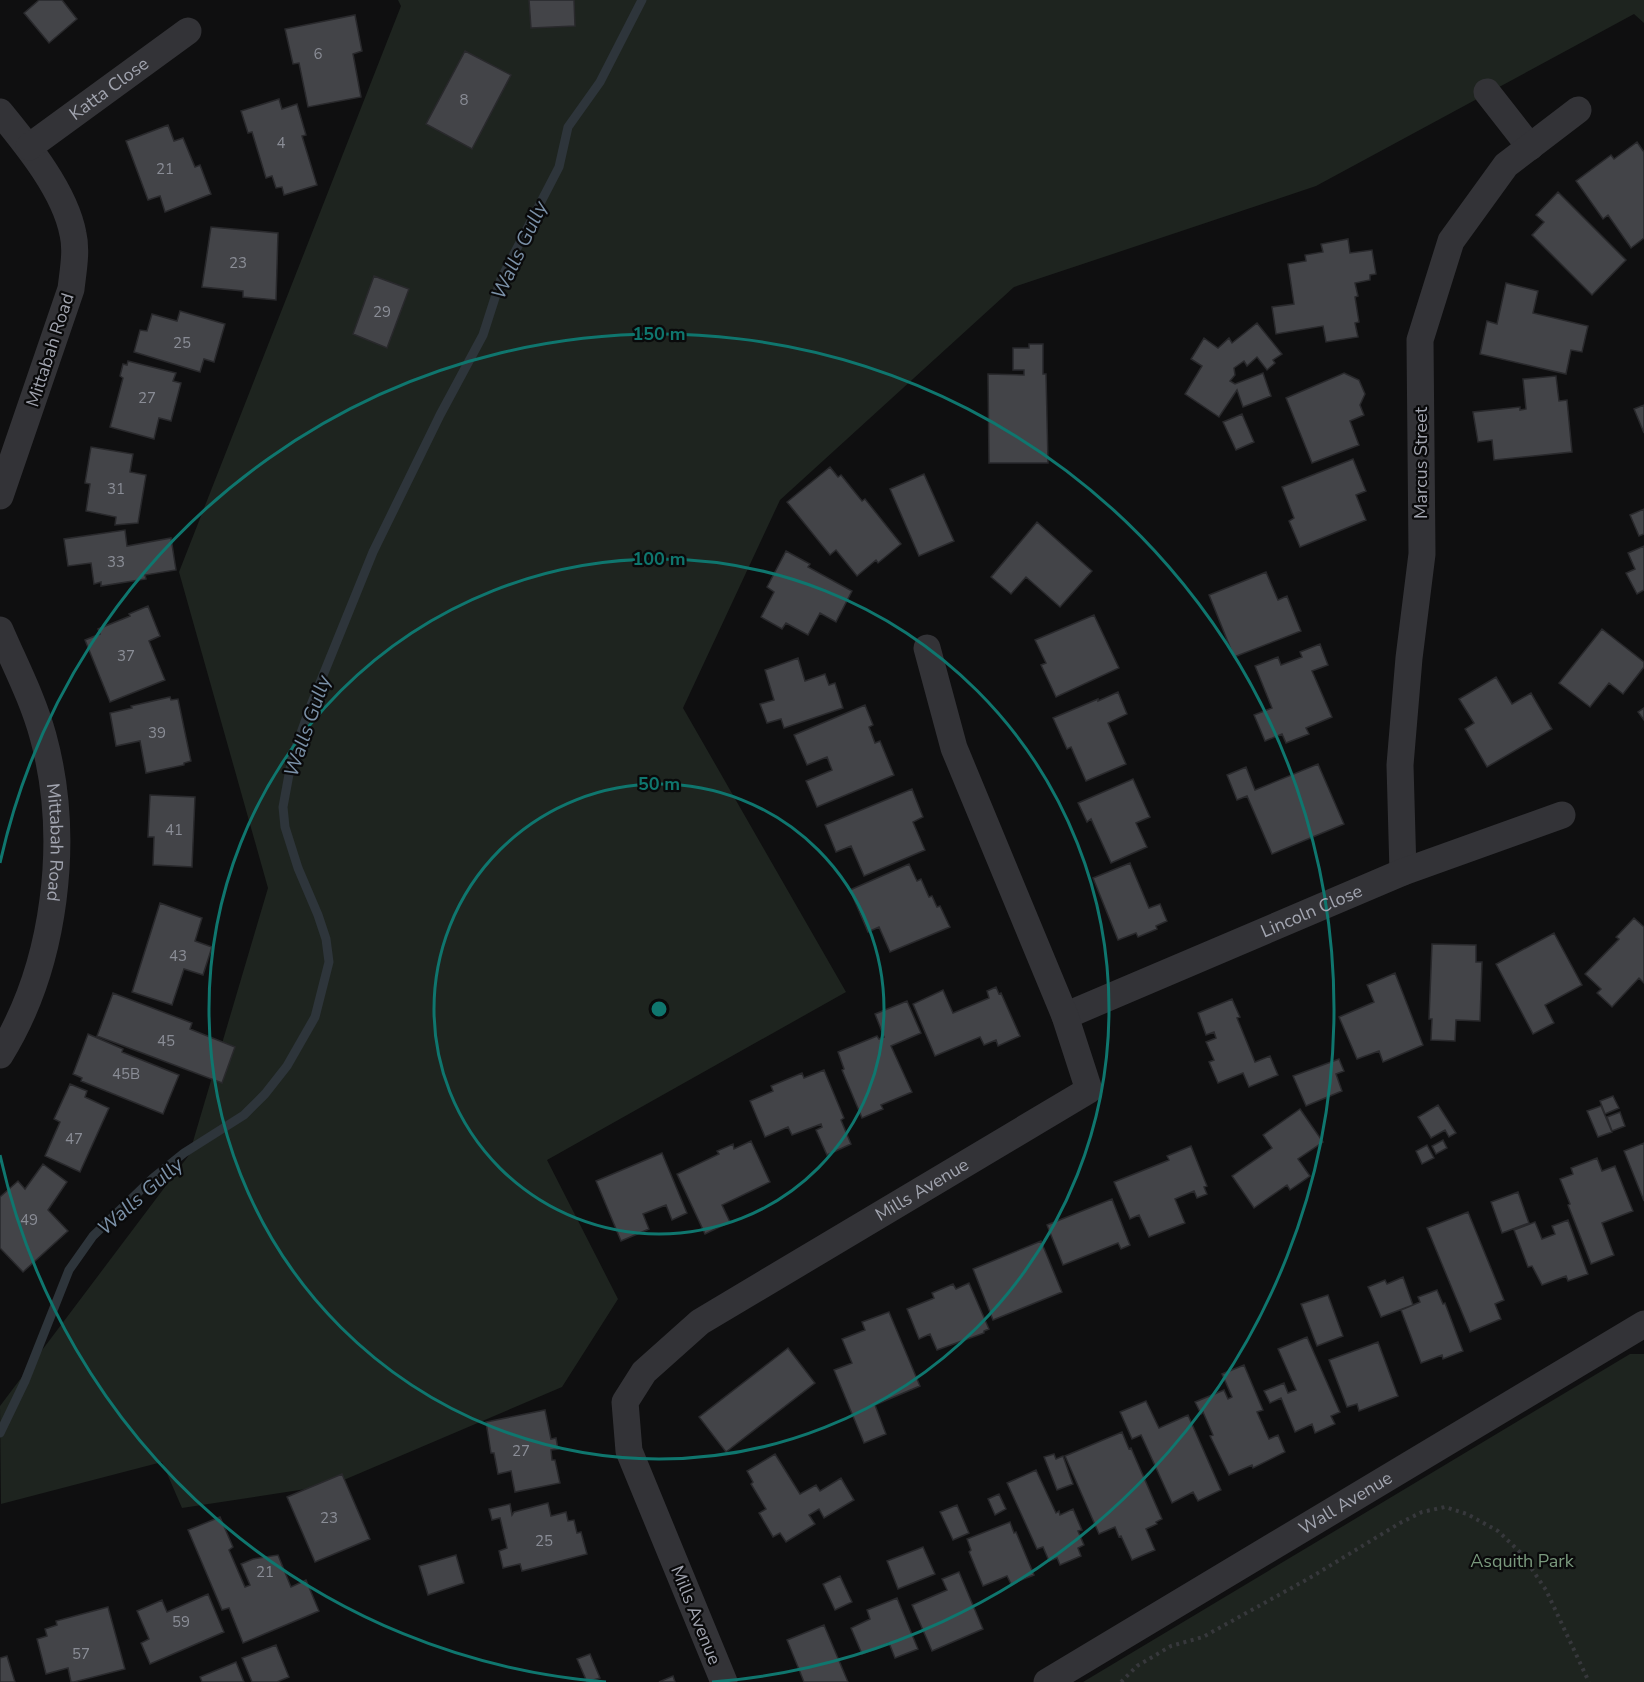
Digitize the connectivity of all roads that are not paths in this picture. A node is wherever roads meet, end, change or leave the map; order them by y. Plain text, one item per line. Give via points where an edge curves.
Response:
1 (188, 31) dead end
2 (1487, 92) dead end
3 (1578, 110) dead end
4 (0, 112) edge
5 (29, 147) junction
6 (1530, 147) junction
7 (0, 496) edge
8 (0, 630) edge
9 (927, 648) dead end
10 (1562, 814) dead end
11 (1403, 872) junction
12 (1065, 1016) junction
13 (0, 1055) edge
14 (1644, 1324) edge
15 (724, 1682) edge
16 (1047, 1682) edge

1 - 5 street, Katta Close
2 - 6 street
3 - 6 street, Marcus Street
4 - 5 street, Mittabah Road
5 - 7 street, Mittabah Road via 60,198 73,234 74,260 71,289
6 - 11 street, Marcus Street via 1506,165 1451,241 1420,340 1422,554 1400,765
8 - 13 street, Mittabah Road via 43,735 56,807 57,838 46,939 17,1024
9 - 12 street, Mills Avenue via 954,748
10 - 11 street, Lincoln Close
11 - 12 street, Lincoln Close
12 - 15 street, Mills Avenue via 1089,1090 700,1322 644,1371 625,1402 629,1450
14 - 16 street, Wall Avenue

